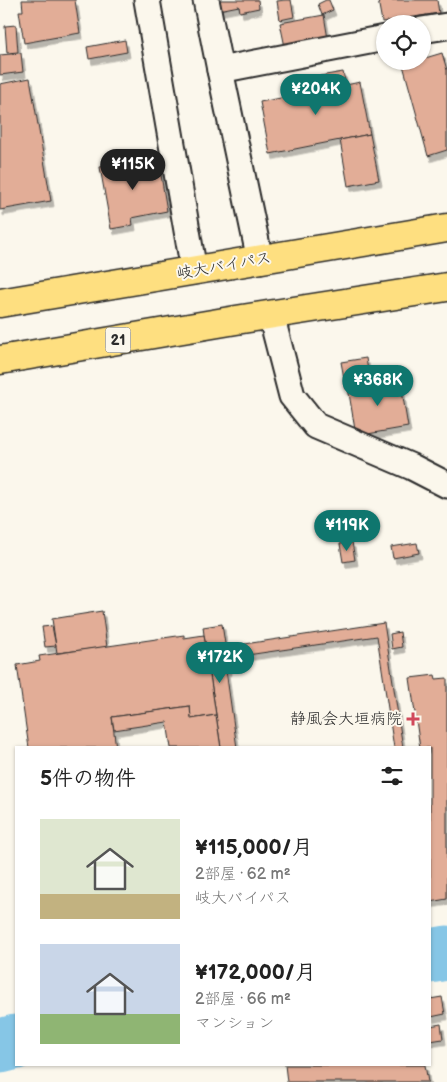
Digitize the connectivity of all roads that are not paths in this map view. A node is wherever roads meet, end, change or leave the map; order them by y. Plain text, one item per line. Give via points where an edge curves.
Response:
1 (147, 0) edge
2 (206, 0) edge
3 (447, 26) edge
4 (431, 29) edge
5 (376, 40) edge
6 (220, 70) junction
7 (447, 228) edge
8 (244, 263) junction
9 (194, 271) junction
10 (447, 287) edge
11 (0, 303) edge
12 (256, 317) junction
13 (0, 360) edge
14 (447, 485) edge

1 - 9 street
2 - 6 street
3 - 4 street
5 - 6 street
6 - 8 street
7 - 8 highway, 岐大バイパス
8 - 9 highway, 岐大バイパス
9 - 11 highway, 岐大バイパス
10 - 12 highway, 21
12 - 13 highway, 21
12 - 14 street via 292,396 316,426

